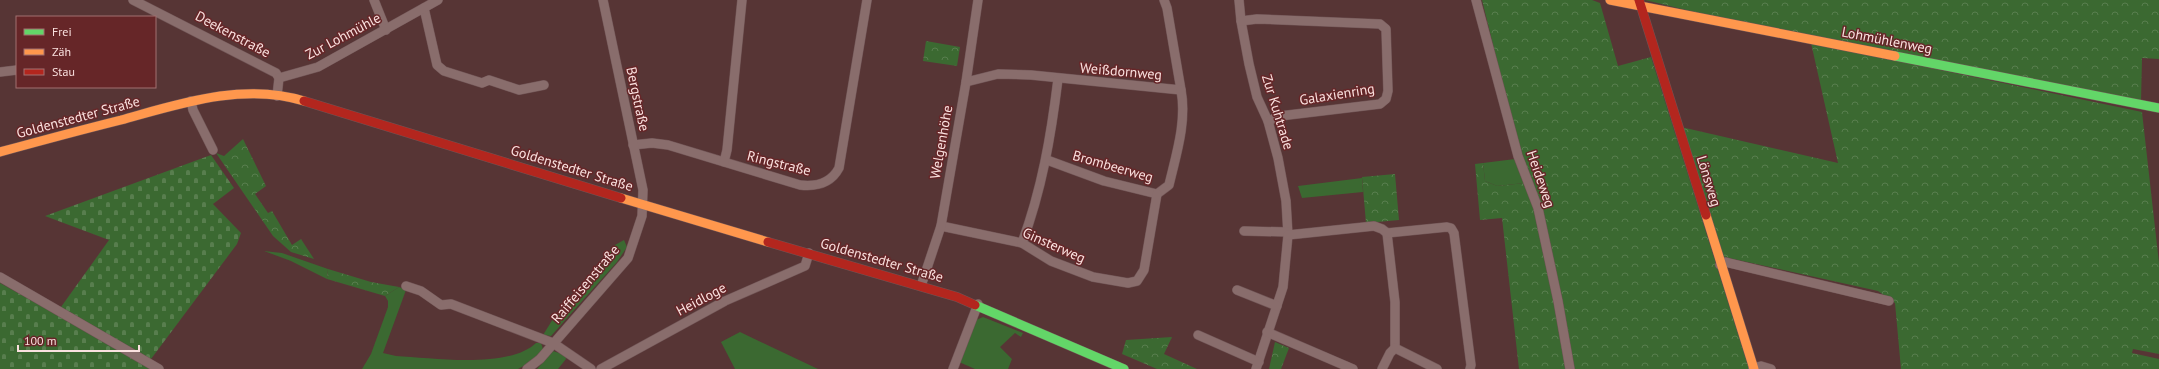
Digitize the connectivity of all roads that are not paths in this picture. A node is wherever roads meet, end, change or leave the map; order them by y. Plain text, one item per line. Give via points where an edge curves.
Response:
1 (133, 0) edge
2 (374, 0) edge
3 (438, 0) edge
4 (602, 0) edge
5 (742, 0) edge
6 (867, 0) edge
7 (978, 0) edge
8 (1164, 0) edge
9 (1239, 0) edge
10 (1476, 0) edge
11 (1610, 0) edge
12 (1639, 2) edge
13 (424, 8) junction
14 (1241, 21) junction
15 (386, 30) junction
16 (16, 70) edge
17 (0, 72) edge
18 (279, 78) junction
19 (1058, 79) junction
20 (966, 82) junction
21 (544, 85) dead end
22 (1181, 90) junction
23 (277, 96) junction
24 (191, 101) junction
25 (2159, 108) edge
26 (1268, 121) junction
27 (633, 145) junction
28 (213, 150) dead end
29 (0, 152) edge
30 (1047, 160) junction
31 (724, 162) junction
32 (1157, 194) junction
33 (642, 204) junction
34 (941, 226) junction
35 (1244, 231) dead end
36 (1387, 233) junction
37 (1288, 234) junction
38 (1022, 243) junction
39 (809, 253) junction
40 (1720, 265) junction
41 (0, 277) edge
42 (406, 286) dead end
43 (921, 286) junction
44 (1237, 290) dead end
45 (1889, 301) dead end
46 (978, 304) junction
47 (1277, 306) junction
48 (1267, 332) junction
49 (1198, 335) dead end
50 (553, 343) junction
51 (1394, 348) junction
52 (1257, 366) edge
53 (1753, 368) edge
54 (157, 369) edge
55 (527, 369) edge
56 (591, 369) edge
57 (601, 369) edge
58 (953, 369) edge
59 (1124, 369) edge
60 (1353, 369) edge
61 (1382, 369) edge
62 (1437, 369) edge
63 (1470, 369) edge
64 (1570, 369) edge
65 (1771, 369) edge

1 - 18 street, Deekenstraße via 232,49 276,73
2 - 15 street
3 - 13 street, Zur Lohmühle
4 - 27 street, Bergstraße
5 - 31 street
6 - 31 street, Ringstraße via 839,168 834,176 820,185 800,185
7 - 20 street, Welgenhöhe
8 - 22 street, Weißdornweg
9 - 14 street, Zur Kuhtrade
10 - 64 street, Heideweg via 1517,153 1538,208
11 - 12 street, Lohmühlenweg
12 - 25 street, Lohmühlenweg via 1776,34 1849,46
12 - 40 street, Lönsweg
13 - 15 street, Zur Lohmühle
13 - 21 street via 438,65 444,71 482,83 489,80 519,90
14 - 26 street, Zur Kuhtrade via 1257,97
14 - 26 street, Galaxienring via 1257,19 1380,24 1386,29 1388,91 1386,99 1380,104 1280,116
15 - 18 street, Zur Lohmühle via 318,67
16 - 17 street
18 - 23 street
19 - 20 street, Weißdornweg via 1032,74 998,74
19 - 22 street, Weißdornweg
19 - 30 street
20 - 34 street, Welgenhöhe
22 - 32 street, Brombeerweg via 1184,105 1180,138 1169,186
23 - 24 street, Goldenstedter Straße via 238,93
23 - 33 street, Goldenstedter Straße via 306,101
24 - 28 street
24 - 29 street, Goldenstedter Straße
26 - 37 street, Zur Kuhtrade via 1286,201
27 - 31 street, Ringstraße via 668,145
27 - 33 street, Bergstraße via 643,190
30 - 32 street, Brombeerweg via 1104,181
30 - 38 street via 1035,207
32 - 38 street, Ginsterweg via 1144,270 1137,281 1128,283 1093,277 1051,261
33 - 39 street, Goldenstedter Straße
33 - 50 street, Raiffeisenstraße via 642,216 628,258
34 - 38 street, Ginsterweg
34 - 43 street, Welgenhöhe
35 - 37 street
36 - 37 street via 1382,228 1374,226
36 - 51 street via 1395,302
36 - 63 street via 1451,228 1454,233
37 - 47 street, Zur Kuhtrade via 1283,287
39 - 43 street, Goldenstedter Straße
39 - 57 street, Heidloge via 805,266 725,301
40 - 45 street via 1725,262
40 - 53 street, Lönsweg
41 - 54 street
42 - 50 street via 421,291 441,305 451,304
43 - 46 street, Goldenstedter Straße
44 - 47 street
46 - 58 street
46 - 59 street, Goldenstedter Straße
47 - 48 street, Zur Kuhtrade
48 - 52 street, Zur Kuhtrade
48 - 60 street
49 - 52 street, Zur Kuhtrade
50 - 55 street, Raiffeisenstraße via 540,359
50 - 56 street
51 - 61 street
51 - 62 street
53 - 65 street via 1761,366

